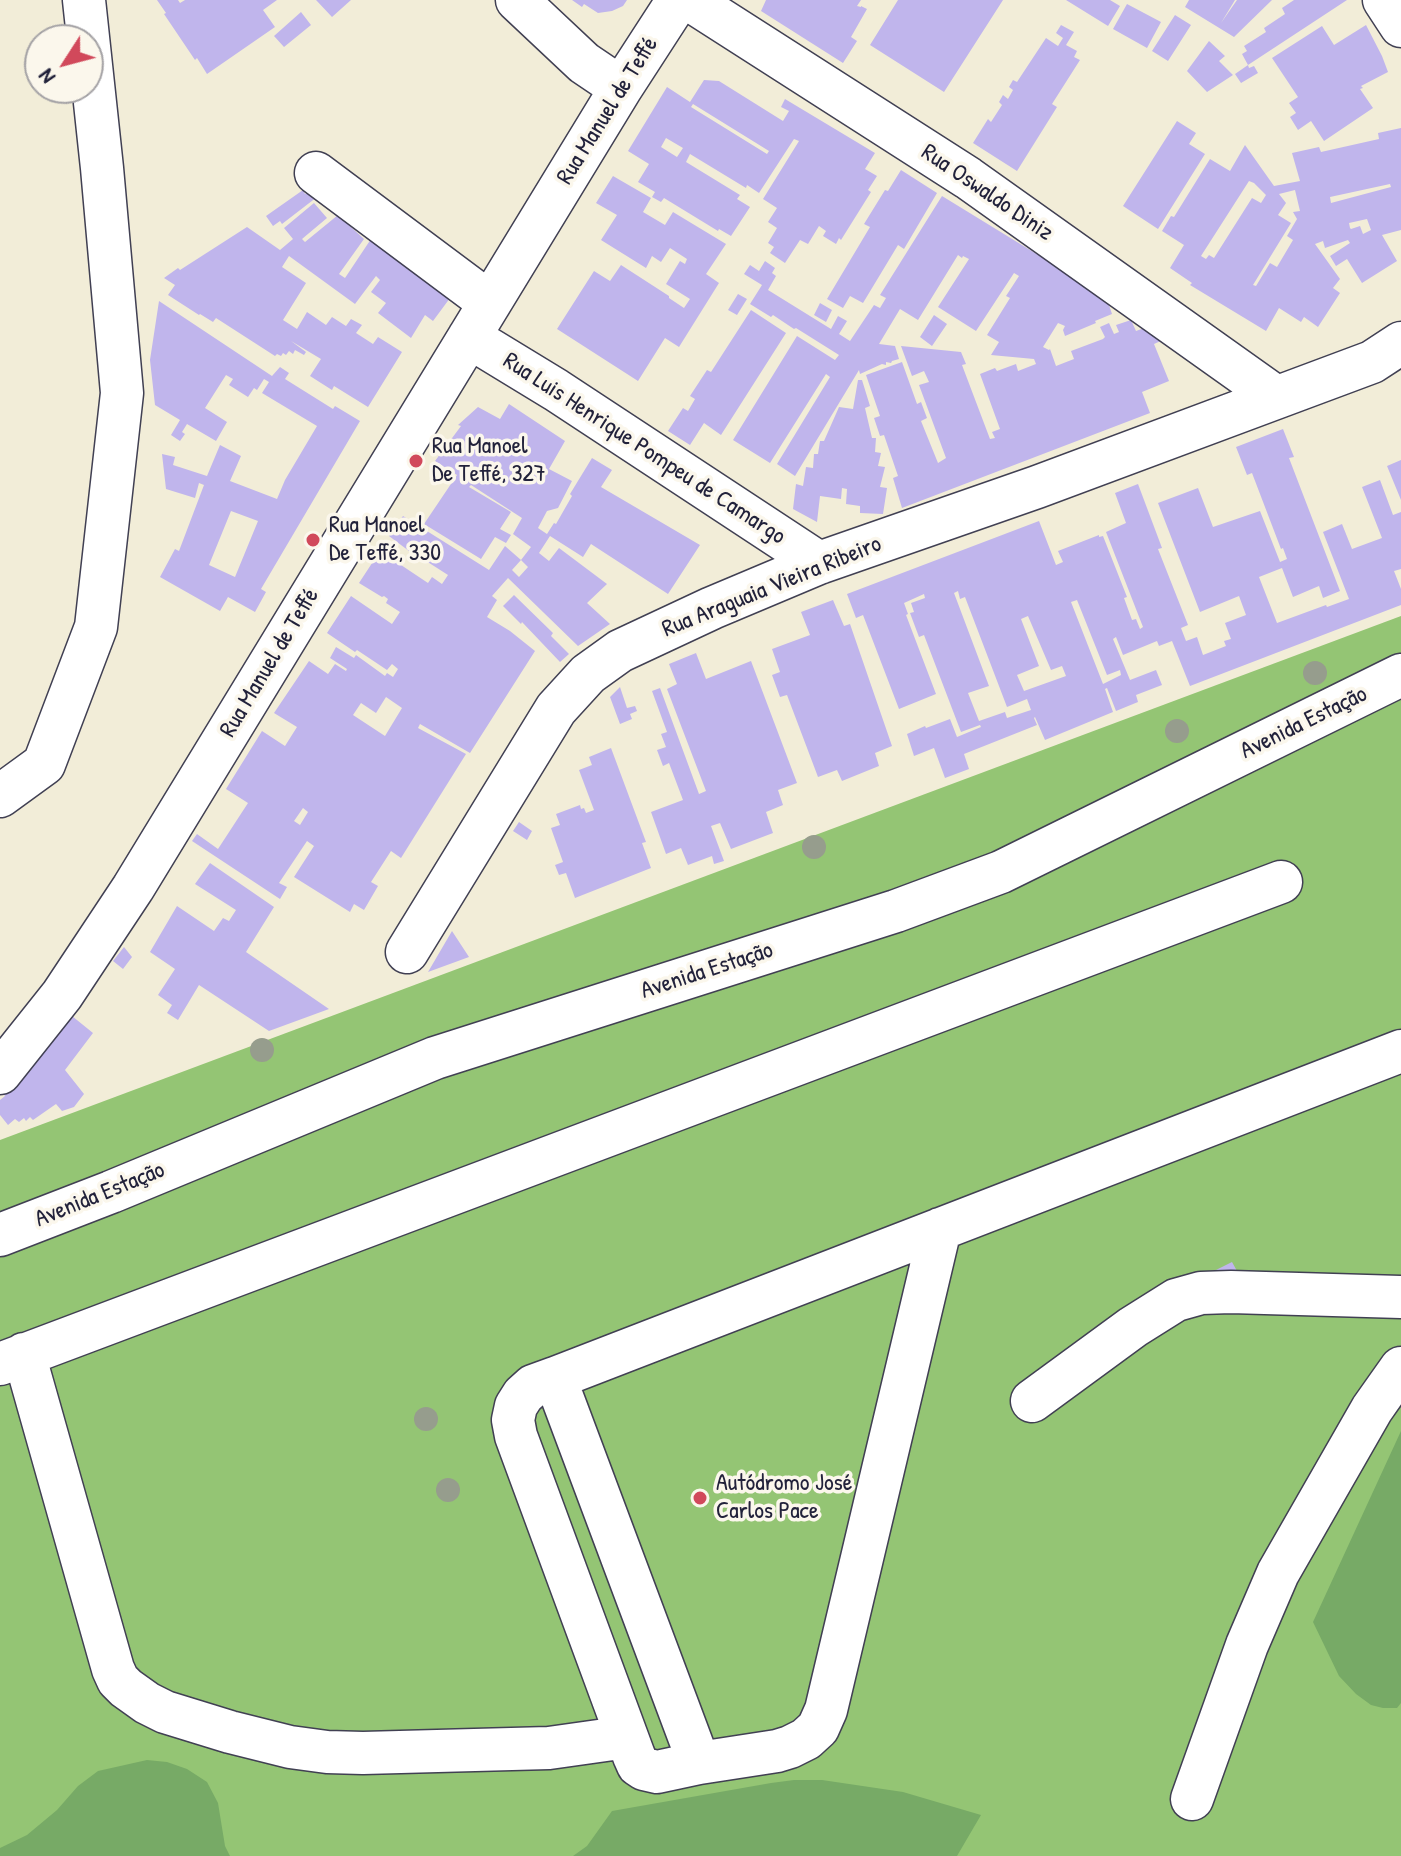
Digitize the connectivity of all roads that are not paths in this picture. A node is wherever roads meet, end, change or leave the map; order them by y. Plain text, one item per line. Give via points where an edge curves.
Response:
1 (84, 0) edge
2 (517, 0) edge
3 (678, 0) edge
4 (690, 0) edge
5 (1384, 0) edge
6 (1401, 26) edge
7 (621, 88) junction
8 (316, 173) dead end
9 (479, 320) junction
10 (1401, 343) edge
11 (1276, 397) junction
12 (819, 563) junction
13 (1401, 675) edge
14 (0, 796) edge
15 (1281, 882) dead end
16 (407, 952) dead end
17 (1401, 1051) edge
18 (0, 1073) edge
19 (940, 1229) junction
20 (0, 1235) edge
21 (1401, 1297) edge
22 (12, 1359) edge
23 (1401, 1368) edge
24 (555, 1378) junction
25 (1032, 1401) dead end
26 (627, 1737) junction
27 (699, 1763) junction
28 (1192, 1799) dead end

1 - 14 street via 122,393 96,627 44,764
2 - 7 street via 584,63
3 - 7 street, Rua Manuel de Teffé
4 - 11 street, Rua Oswaldo Diniz via 968,178
5 - 6 street
7 - 9 street, Rua Manuel de Teffé
8 - 9 street, Rua Luis Henrique Pompeu de Camargo
9 - 12 street, Rua Luis Henrique Pompeu de Camargo via 556,390
9 - 18 street, Rua Manuel de Teffé via 133,888 62,995
10 - 11 street, Rua Araguaia Vieira Ribeiro via 1372,362
11 - 12 street, Rua Araguaia Vieira Ribeiro
12 - 16 street, Rua Araguaia Vieira Ribeiro via 620,651 588,674 556,709
13 - 20 street, Avenida Estação via 1001,872 896,911 435,1058
15 - 22 street
17 - 19 street
19 - 24 street
19 - 27 street via 818,1728 790,1747
21 - 25 street via 1231,1292 1176,1300
22 - 26 street via 113,1669 126,1688 147,1703 230,1732 327,1752 549,1748
23 - 28 street via 1278,1573
24 - 26 street via 523,1395 513,1420 516,1436
24 - 27 street
26 - 27 street via 638,1765 650,1772

